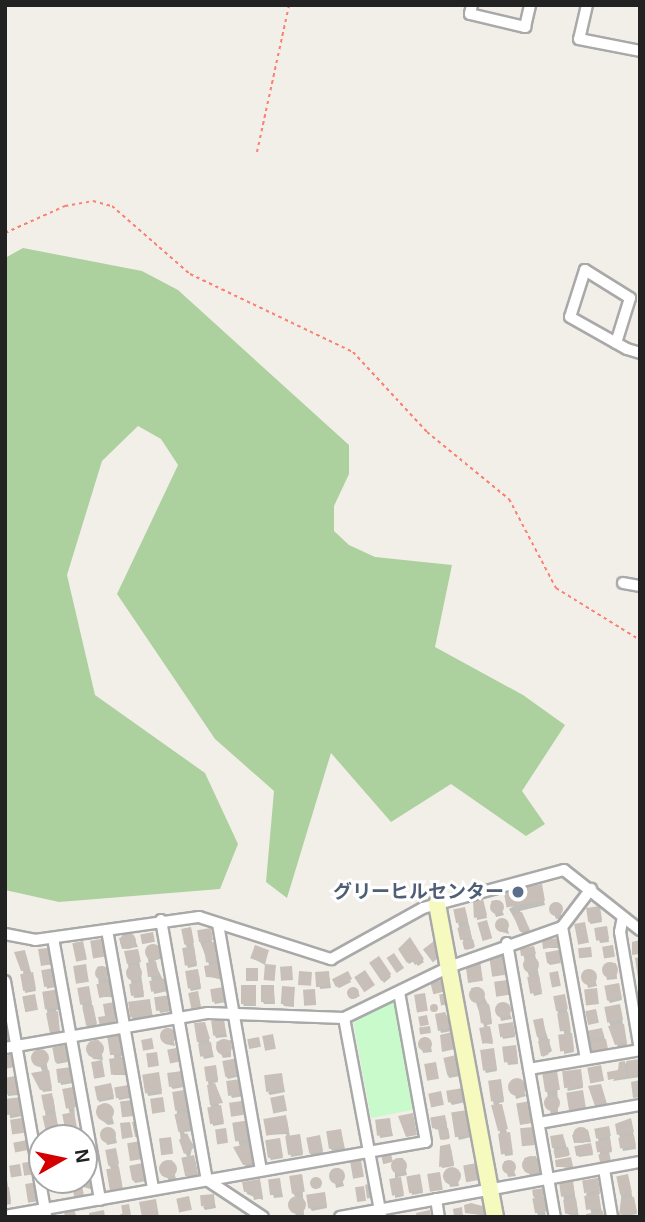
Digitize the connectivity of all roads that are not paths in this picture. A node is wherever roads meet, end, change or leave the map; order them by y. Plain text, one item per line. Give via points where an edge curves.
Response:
1 (472, 5) edge
2 (530, 5) edge
3 (587, 5) edge
4 (640, 51) edge
5 (617, 343) junction
6 (640, 353) edge
7 (623, 583) dead end
8 (640, 586) edge
9 (591, 889) junction
10 (437, 904) junction
11 (623, 917) junction
12 (161, 920) junction
13 (218, 924) junction
14 (562, 927) junction
15 (107, 930) junction
16 (640, 930) edge
17 (5, 934) edge
18 (54, 938) junction
19 (507, 943) junction
20 (449, 967) junction
21 (5, 981) edge
22 (399, 992) junction
23 (234, 1014) junction
24 (178, 1017) junction
25 (345, 1018) junction
26 (124, 1026) junction
27 (71, 1036) junction
28 (11, 1047) edge
29 (586, 1059) junction
30 (529, 1069) junction
31 (640, 1105) edge
32 (539, 1123) junction
33 (369, 1153) junction
34 (640, 1163) edge
35 (604, 1169) junction
36 (261, 1170) junction
37 (548, 1179) junction
38 (207, 1180) junction
39 (153, 1189) junction
40 (489, 1190) junction
41 (436, 1199) junction
42 (100, 1200) junction
43 (45, 1213) edge
44 (381, 1213) edge
45 (5, 1216) edge
46 (263, 1217) edge
47 (340, 1217) edge
48 (439, 1217) edge
49 (495, 1217) edge
50 (555, 1217) edge
51 (612, 1217) edge

1 - 2 street via 470,14 525,27
3 - 4 street via 579,39
5 - 5 street via 570,317 585,270 630,298
5 - 6 street
7 - 8 street
9 - 10 street via 564,870
9 - 11 street
9 - 14 street
10 - 13 street via 331,959
10 - 20 street
11 - 16 street
11 - 29 street via 620,932 640,1050
12 - 13 street via 199,917
12 - 15 street
12 - 24 street
13 - 23 street
14 - 19 street
14 - 29 street
15 - 18 street
15 - 26 street
17 - 18 street via 35,940
18 - 27 street
19 - 20 street
19 - 30 street
20 - 22 street
20 - 40 street
21 - 28 street
22 - 25 street
22 - 33 street via 426,1142
23 - 24 street
23 - 25 street
23 - 36 street
24 - 26 street
24 - 38 street
25 - 33 street
26 - 27 street
26 - 39 street
27 - 28 street
27 - 42 street
28 - 43 street
29 - 30 street
30 - 32 street
31 - 32 street
32 - 37 street
33 - 36 street
33 - 44 street
34 - 35 street
35 - 37 street
35 - 51 street
36 - 38 street
37 - 40 street
37 - 50 street
38 - 39 street
38 - 46 street
39 - 42 street
40 - 41 street
40 - 49 street
41 - 44 street
41 - 48 street
42 - 43 street
43 - 45 street
44 - 47 street

